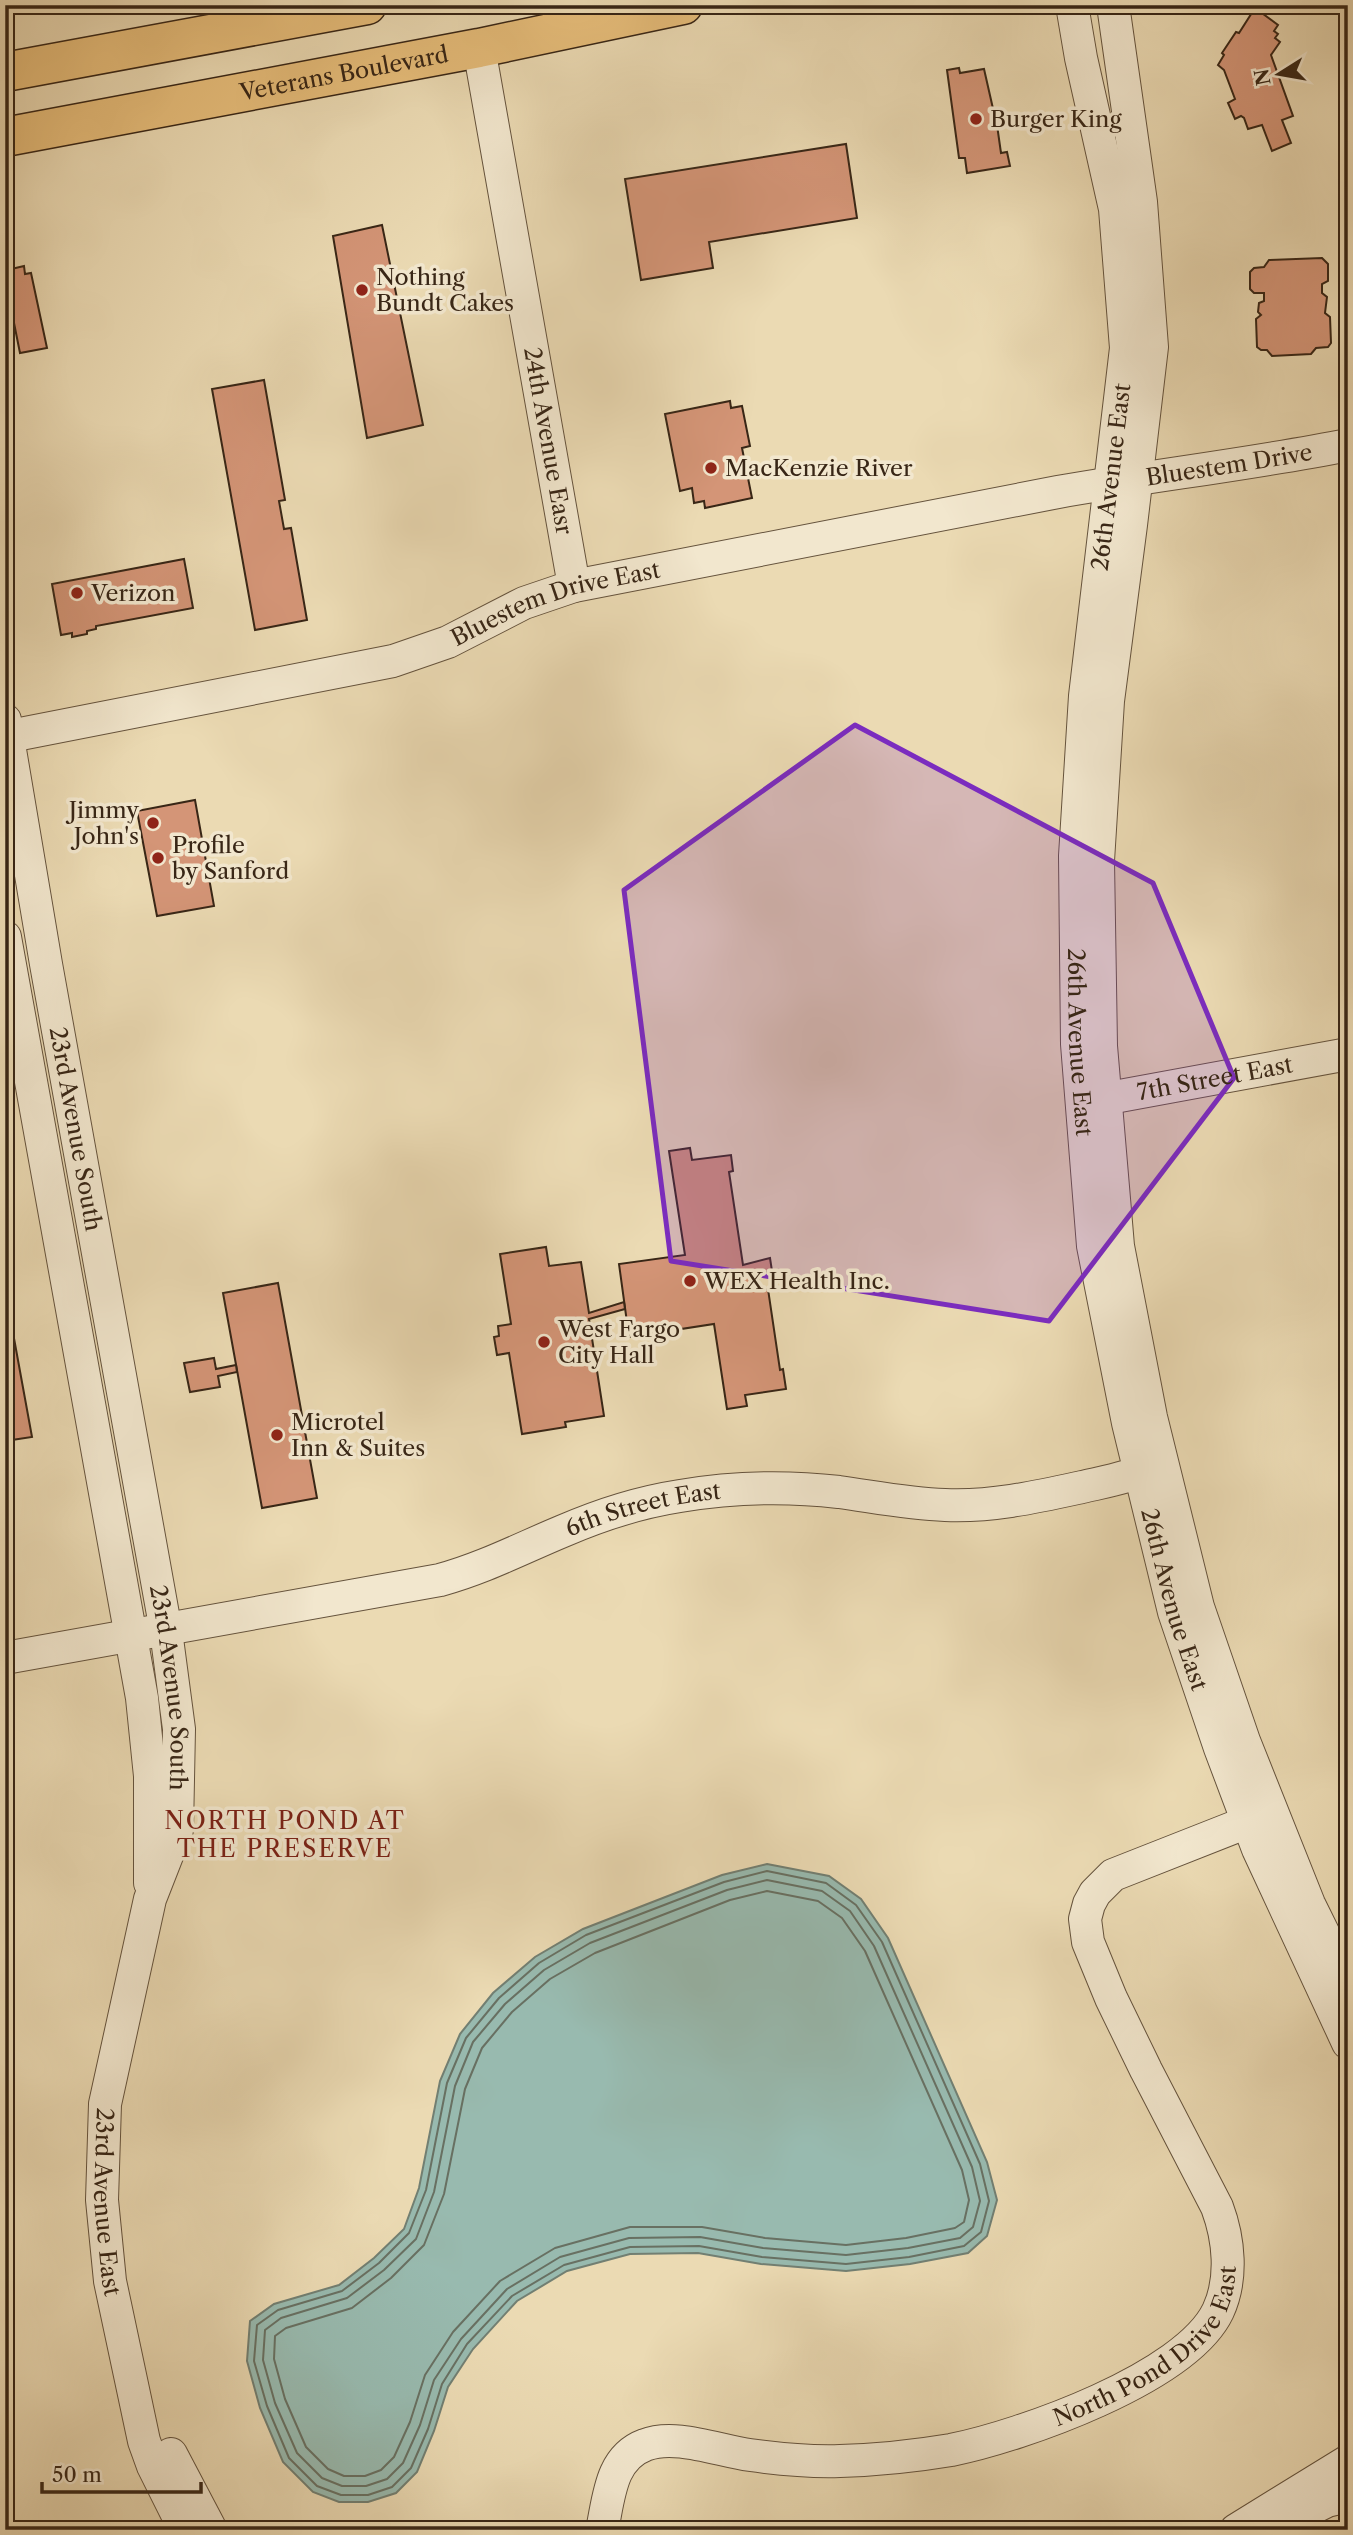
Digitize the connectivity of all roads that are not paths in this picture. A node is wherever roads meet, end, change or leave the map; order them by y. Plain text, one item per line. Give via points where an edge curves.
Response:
1 (367, 5) edge
2 (682, 5) edge
3 (1072, 5) edge
4 (1113, 5) edge
5 (479, 48) junction
6 (5, 72) edge
7 (5, 138) edge
8 (1348, 444) edge
9 (1124, 481) junction
10 (575, 586) junction
11 (6, 731) edge
12 (5, 937) edge
13 (1348, 1054) edge
14 (1094, 1101) junction
15 (1151, 1467) junction
16 (166, 1630) junction
17 (131, 1635) junction
18 (5, 1658) edge
19 (1261, 1816) junction
20 (150, 1899) junction
21 (1348, 1983) edge
22 (1348, 2043) edge
23 (132, 2382) junction
24 (1348, 2460) edge
25 (1348, 2496) edge
26 (185, 2530) edge
27 (211, 2530) edge
28 (602, 2530) edge
29 (1236, 2530) edge
30 (1268, 2530) edge

1 - 6 main road
2 - 5 main road, Veterans Boulevard
3 - 9 street, 26th Avenue East via 1115,209 1126,348
4 - 9 street, 26th Avenue East via 1140,202 1152,347
5 - 7 main road, Veterans Boulevard
5 - 10 street, 24th Avenue Easr
8 - 9 street, Bluestem Drive
9 - 10 street, Bluestem Drive East
9 - 14 street, 26th Avenue East via 1085,696 1075,856 1077,1044
10 - 11 street, Bluestem Drive East via 524,603 448,642 393,661
11 - 16 street, 23rd Avenue South
12 - 17 street, 23rd Avenue South
13 - 14 street, 7th Street East
14 - 15 street, 26th Avenue East via 1093,1246 1128,1423
15 - 16 street, 6th Street East via 1035,1498 975,1505 785,1488 681,1495 597,1518 494,1563 440,1580
15 - 19 street, 26th Avenue East via 1174,1612 1220,1748
16 - 17 street, 6th Street East
16 - 20 street, 23rd Avenue South via 179,1729 177,1830
17 - 18 street, 6th Street East
17 - 20 street, 23rd Avenue South via 150,1776
19 - 21 street, 26th Avenue East
19 - 22 street, 26th Avenue East via 1258,1849
19 - 28 street, North Pond Drive East via 1113,1875 1095,1892 1085,1919 1088,1942 1111,1998 1225,2228 1225,2286 1218,2310 1201,2335 1134,2383 1067,2414 949,2450 839,2461 750,2455 673,2441 645,2445 619,2465 613,2476
20 - 23 street, 23rd Avenue East via 105,2104 102,2200 110,2281
23 - 26 street, 23rd Avenue East via 144,2441
23 - 27 street, 23rd Avenue East
24 - 29 street
25 - 30 street via 1327,2501

